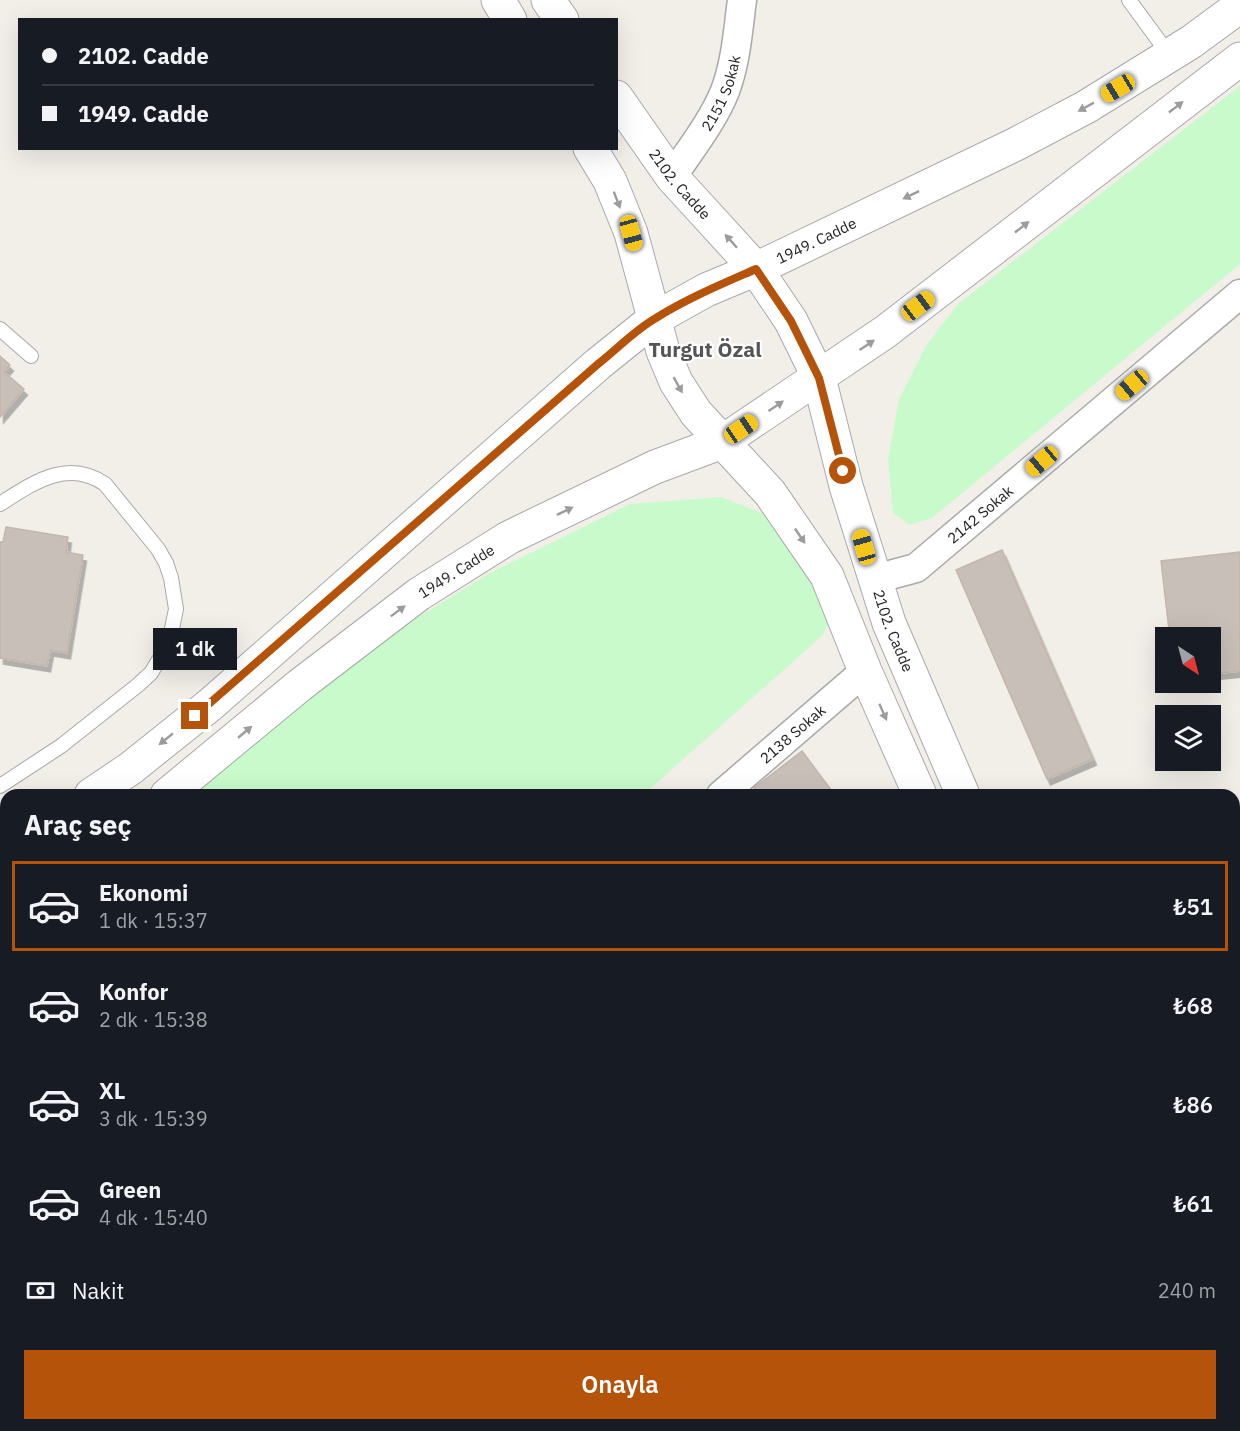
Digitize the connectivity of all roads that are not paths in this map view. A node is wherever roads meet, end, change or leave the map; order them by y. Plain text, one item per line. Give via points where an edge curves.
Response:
1 (498, 0) edge
2 (548, 0) edge
3 (742, 0) edge
4 (1130, 0) edge
5 (1240, 6) edge
6 (509, 18) edge
7 (561, 18) edge
8 (1170, 56) junction
9 (1240, 59) edge
10 (618, 101) edge
11 (591, 150) edge
12 (672, 177) junction
13 (756, 269) junction
14 (1240, 294) edge
15 (654, 319) junction
16 (0, 329) edge
17 (31, 356) dead end
18 (819, 378) junction
19 (722, 442) junction
20 (0, 504) edge
21 (875, 579) junction
22 (865, 671) junction
23 (0, 786) edge
24 (100, 789) edge
25 (174, 789) edge
26 (728, 789) edge
27 (917, 789) edge
28 (960, 789) edge

1 - 6 street
2 - 7 street
3 - 12 street, 2151 Sokak via 725,91
4 - 8 lane
5 - 8 street, 1949. Cadde
8 -> 13 street, 1949. Cadde via 1016,144
18 -> 9 street, 1949. Cadde via 885,332
10 - 12 street, 2102. Cadde
11 -> 15 street via 610,181 631,233
13 -> 12 street, 2102. Cadde
13 - 15 street, 1949. Cadde via 706,290
13 - 18 street, 2102. Cadde via 791,321
14 - 21 street, 2142 Sokak via 916,568
15 -> 19 street via 676,382
15 -> 24 street, 1949. Cadde via 211,704
16 - 17 lane
19 -> 18 street, 1949. Cadde
18 - 21 street, 2102. Cadde
19 -> 22 street via 770,493 827,576
25 -> 19 street, 1949. Cadde via 419,594 508,538 655,467
20 - 23 lane via 49,476 93,476 105,484 158,549 171,578 176,609 169,643 151,673 61,746
21 - 28 street, 2102. Cadde
22 - 26 street, 2138 Sokak
22 -> 27 street

